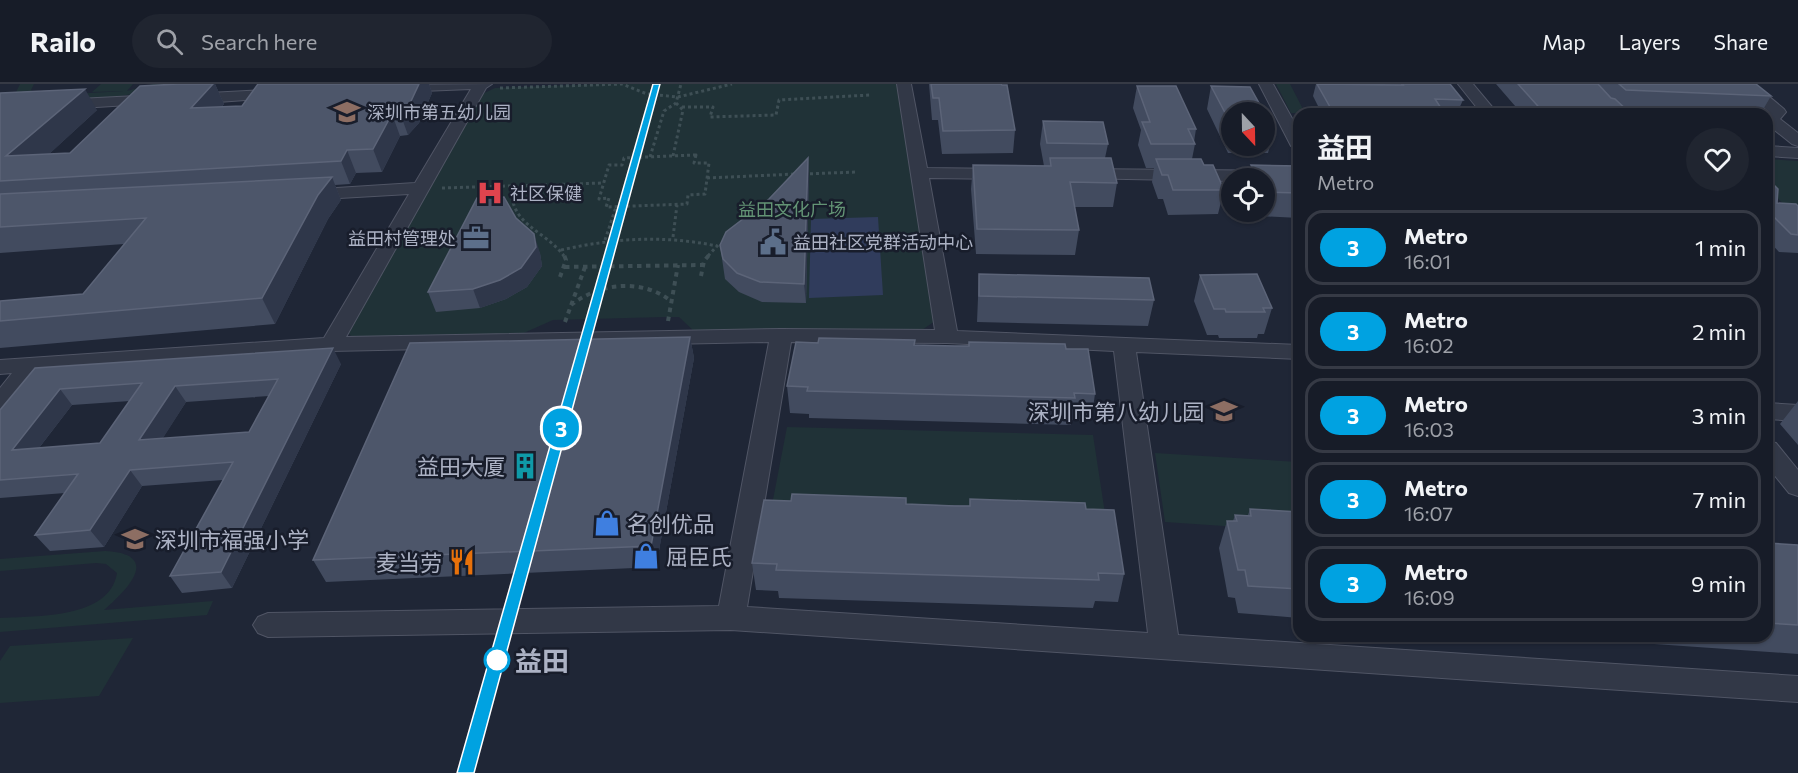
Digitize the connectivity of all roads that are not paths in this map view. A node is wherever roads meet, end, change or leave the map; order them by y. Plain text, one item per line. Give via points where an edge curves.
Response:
1 (232, 84) edge
2 (904, 84) edge
3 (1266, 84) edge
4 (1465, 84) edge
5 (1745, 84) edge
6 (486, 85) edge
7 (387, 89) edge
8 (292, 94) edge
9 (222, 97) junction
10 (0, 108) edge
11 (1485, 108) edge
12 (1773, 116) edge
13 (1773, 121) edge
14 (1293, 135) edge
15 (1798, 141) edge
16 (1773, 152) edge
17 (1798, 153) edge
18 (920, 173) junction
19 (1027, 174) edge
20 (1062, 174) edge
21 (1293, 176) edge
22 (419, 188) junction
23 (288, 195) edge
24 (781, 335) junction
25 (947, 338) junction
26 (331, 344) junction
27 (1124, 345) junction
28 (1293, 352) edge
29 (32, 364) junction
30 (0, 368) edge
31 (0, 403) edge
32 (1773, 411) edge
33 (1798, 413) edge
34 (1773, 456) edge
35 (1798, 487) edge
36 (731, 618) junction
37 (268, 625) dead end
38 (1165, 647) junction
39 (1798, 689) edge

1 - 9 street
2 - 18 street
3 - 14 street
4 - 11 street
5 - 12 street via 1778,112
6 - 7 street
6 - 22 street
8 - 9 street
9 - 10 street
13 - 15 street
16 - 17 street
18 - 19 street
18 - 25 street
20 - 21 street
22 - 23 street
22 - 26 street
24 - 25 street
24 - 26 street
24 - 36 street
25 - 27 street
26 - 29 street
27 - 28 street
27 - 38 street
29 - 30 street
29 - 31 street
32 - 33 street
34 - 35 street
36 - 37 street
36 - 38 street
38 - 39 street

